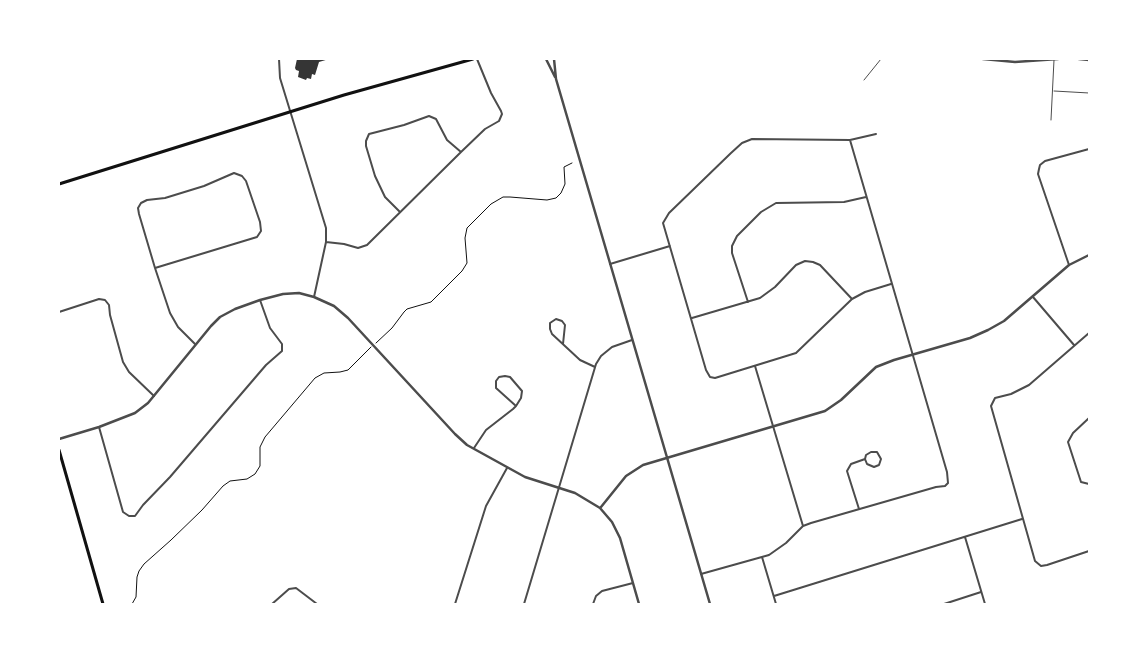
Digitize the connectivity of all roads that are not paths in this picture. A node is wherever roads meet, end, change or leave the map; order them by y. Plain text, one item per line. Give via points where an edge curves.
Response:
1 (279, 59) edge
2 (473, 59) edge
3 (477, 59) edge
4 (546, 59) edge
5 (554, 59) edge
6 (881, 59) edge
7 (983, 59) edge
8 (1054, 59) edge
9 (1058, 59) edge
10 (1079, 59) edge
11 (1089, 60) edge
12 (556, 79) junction
13 (864, 80) dead end
14 (1053, 91) junction
15 (1089, 93) edge
16 (291, 112) junction
17 (1051, 120) dead end
18 (876, 134) dead end
19 (850, 140) junction
20 (1089, 149) edge
21 (461, 152) junction
22 (59, 184) edge
23 (866, 197) junction
24 (400, 212) junction
25 (326, 242) junction
26 (670, 246) junction
27 (1089, 255) edge
28 (610, 264) junction
29 (1068, 265) junction
30 (155, 268) junction
31 (891, 284) junction
32 (314, 296) junction
33 (1033, 296) junction
34 (260, 300) junction
35 (852, 300) junction
36 (748, 302) junction
37 (59, 312) edge
38 (692, 318) junction
39 (1089, 333) edge
40 (632, 340) junction
41 (196, 344) junction
42 (563, 344) junction
43 (1074, 345) junction
44 (912, 355) junction
45 (755, 365) junction
46 (595, 367) junction
47 (154, 396) junction
48 (516, 406) junction
49 (1089, 418) edge
50 (773, 426) junction
51 (98, 428) junction
52 (59, 439) edge
53 (474, 448) junction
54 (59, 450) edge
55 (667, 458) junction
56 (865, 460) junction
57 (507, 468) junction
58 (1089, 484) edge
59 (559, 489) junction
60 (600, 508) junction
61 (859, 509) junction
62 (1023, 519) junction
63 (803, 526) junction
64 (965, 537) junction
65 (1089, 551) edge
66 (762, 557) junction
67 (701, 574) junction
68 (633, 583) junction
69 (981, 592) junction
70 (774, 596) junction
71 (103, 604) edge
72 (272, 604) edge
73 (317, 604) edge
74 (455, 604) edge
75 (524, 604) edge
76 (593, 604) edge
77 (639, 604) edge
78 (710, 604) edge
79 (776, 604) edge
80 (944, 604) edge
81 (985, 604) edge

1 - 16 street via 280,78
2 - 16 main road
3 - 21 street via 502,114 499,121
4 - 12 street
5 - 12 street
6 - 13 lane
7 - 8 street via 1015,62
8 - 9 street
8 - 14 lane
10 - 11 street
12 - 28 street
14 - 15 lane
14 - 17 lane
16 - 22 main road
16 - 25 street via 326,228
18 - 19 street
19 - 23 street
19 - 26 street via 762,138 742,144 666,217 663,223
20 - 29 street via 1045,161 1040,165 1038,174
21 - 24 street
21 - 24 street via 447,140 436,119 429,116 368,134 366,146 375,176 385,197
23 - 31 street
23 - 36 street via 844,202 776,204 761,212 737,236 732,246
24 - 25 street via 367,245 358,248
25 - 32 street
26 - 28 street
26 - 38 street
27 - 29 street
28 - 40 street
29 - 33 street
30 - 30 street via 257,236 260,226 242,176 234,173 204,186 141,203 138,214
30 - 41 street via 175,323
31 - 35 street
31 - 44 street
32 - 34 street via 290,294
32 - 53 street via 348,318 455,434
33 - 43 street
33 - 44 street via 988,330
34 - 41 street via 220,317
34 - 51 street via 270,328 282,344 282,351 266,365 135,516 123,512
35 - 36 street via 820,265 805,261 796,265 769,292
35 - 45 street via 796,353
36 - 38 street
37 - 47 street via 105,300 129,372
38 - 45 street via 710,377
39 - 43 street
40 - 46 street via 612,347 601,356
40 - 55 street
41 - 47 street
42 - 42 street via 565,325 556,319 550,323 550,329
42 - 46 street via 580,360
43 - 62 street via 1029,385 995,398 991,403
44 - 50 street via 876,367 828,409
44 - 61 street via 948,483
45 - 50 street
46 - 59 street
47 - 51 street via 136,413
48 - 48 street via 522,391 510,377 499,377 496,388
48 - 53 street via 486,430
49 - 58 street via 1068,442 1081,482
50 - 55 street
50 - 63 street
51 - 52 street
53 - 57 street
54 - 71 main road
55 - 60 street via 631,472
55 - 67 street
56 - 56 street via 874,467 881,459 873,451
56 - 61 street via 851,464 847,471
57 - 59 street
57 - 74 street via 486,506
59 - 60 street via 575,493
59 - 75 street
60 - 68 street via 616,529
61 - 63 street
62 - 64 street
62 - 65 street via 1035,561 1041,566
63 - 66 street via 779,548
64 - 69 street
64 - 70 street
66 - 67 street
66 - 70 street
67 - 78 street
68 - 76 street via 602,591
68 - 77 street
69 - 80 street
69 - 81 street
70 - 79 street
72 - 73 street via 289,589 296,588

